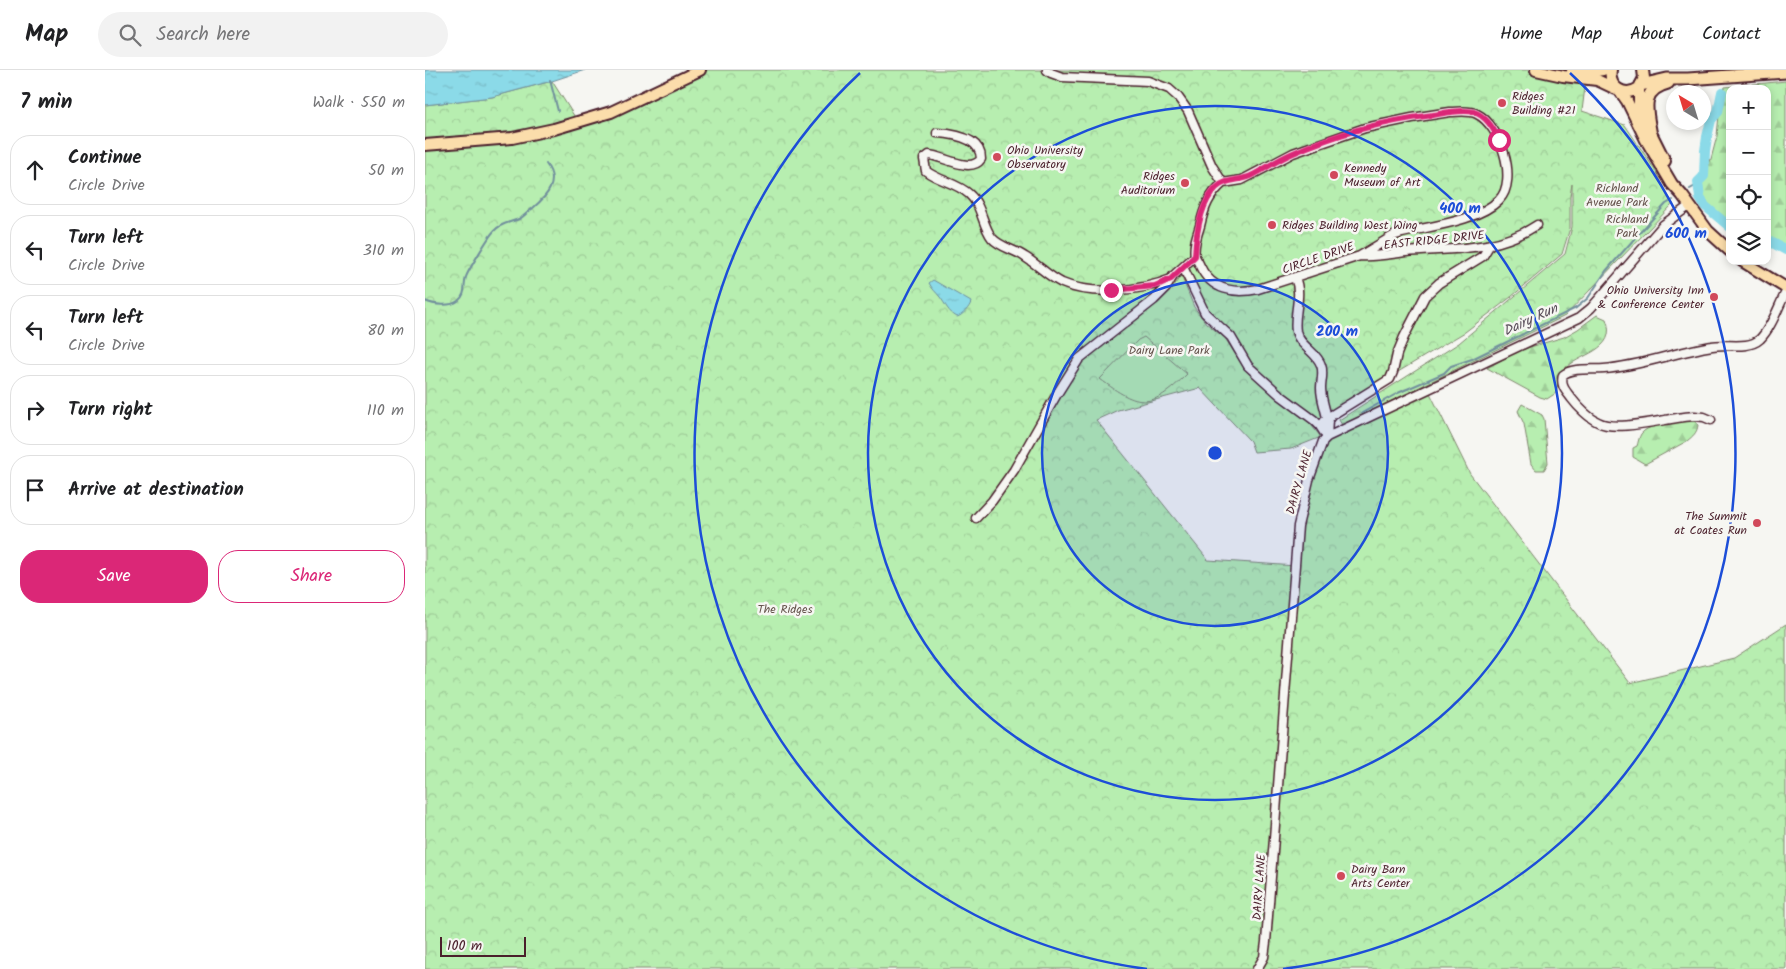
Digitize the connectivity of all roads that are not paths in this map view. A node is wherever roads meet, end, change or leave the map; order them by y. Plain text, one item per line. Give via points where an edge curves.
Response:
1 (700, 70) edge
2 (1047, 70) edge
3 (1536, 70) edge
4 (1562, 70) edge
5 (1603, 70) edge
6 (1611, 70) edge
7 (1643, 70) edge
8 (1786, 72) edge
9 (1688, 79) junction
10 (1640, 87) junction
11 (1618, 90) junction
12 (1650, 130) junction
13 (937, 133) dead end
14 (425, 144) edge
15 (1223, 183) junction
16 (1682, 195) junction
17 (1689, 206) junction
18 (1537, 225) dead end
19 (1489, 246) junction
20 (1726, 247) edge
21 (1195, 256) junction
22 (1360, 256) junction
23 (1749, 265) edge
24 (1183, 267) junction
25 (1295, 278) junction
26 (1171, 279) junction
27 (1786, 288) edge
28 (1786, 292) edge
29 (1711, 420) dead end
30 (1327, 437) junction
31 (976, 518) dead end
32 (1257, 969) edge

1 - 14 main road via 611,112 562,127 512,138
2 - 15 street via 1062,77 1148,81 1169,89 1188,111
3 - 11 main road via 1597,80
4 - 5 main road
6 - 11 main road via 1611,79
7 - 10 main road
8 - 9 highway
9 - 10 highway via 1667,79
9 - 12 highway via 1661,85 1652,92 1647,107
10 - 11 main road via 1630,92
10 - 12 main road via 1639,109
11 - 16 main road via 1672,184
12 - 16 main road
13 - 26 street via 971,141 980,149 981,159 974,165 968,165 929,155 924,159 926,171 967,193 976,203 994,239 1026,257 1050,276 1084,289 1138,288 1155,286
15 - 21 street via 1206,204 1195,241
15 - 22 street, CIRCLE DRIVE via 1242,180 1293,153 1376,125 1451,112 1474,112 1485,119 1496,133 1509,172 1507,188 1501,199 1473,214 1393,236
16 - 17 main road
17 - 20 main road
17 - 30 street via 1663,225 1579,318
18 - 19 street, EAST RIDGE DRIVE
19 - 22 street, EAST RIDGE DRIVE
19 - 30 street, DAIRY LANE via 1483,256 1425,296 1404,337 1390,379 1332,415
21 - 24 street
21 - 25 street, CIRCLE DRIVE via 1212,284 1226,290 1250,291
22 - 25 street, CIRCLE DRIVE
23 - 27 main road
24 - 26 street
24 - 30 street via 1205,313 1231,337 1248,366 1314,420
25 - 30 street via 1298,289 1296,329 1300,340 1321,365 1321,389 1327,418 1323,422
26 - 31 street via 1154,300 1079,359 1014,470
28 - 29 street via 1766,330 1754,342 1714,345 1645,363 1569,372 1563,376 1562,385 1573,402 1599,423 1628,425 1694,416
30 - 32 street, DAIRY LANE via 1314,465 1298,526 1266,942 1264,957

